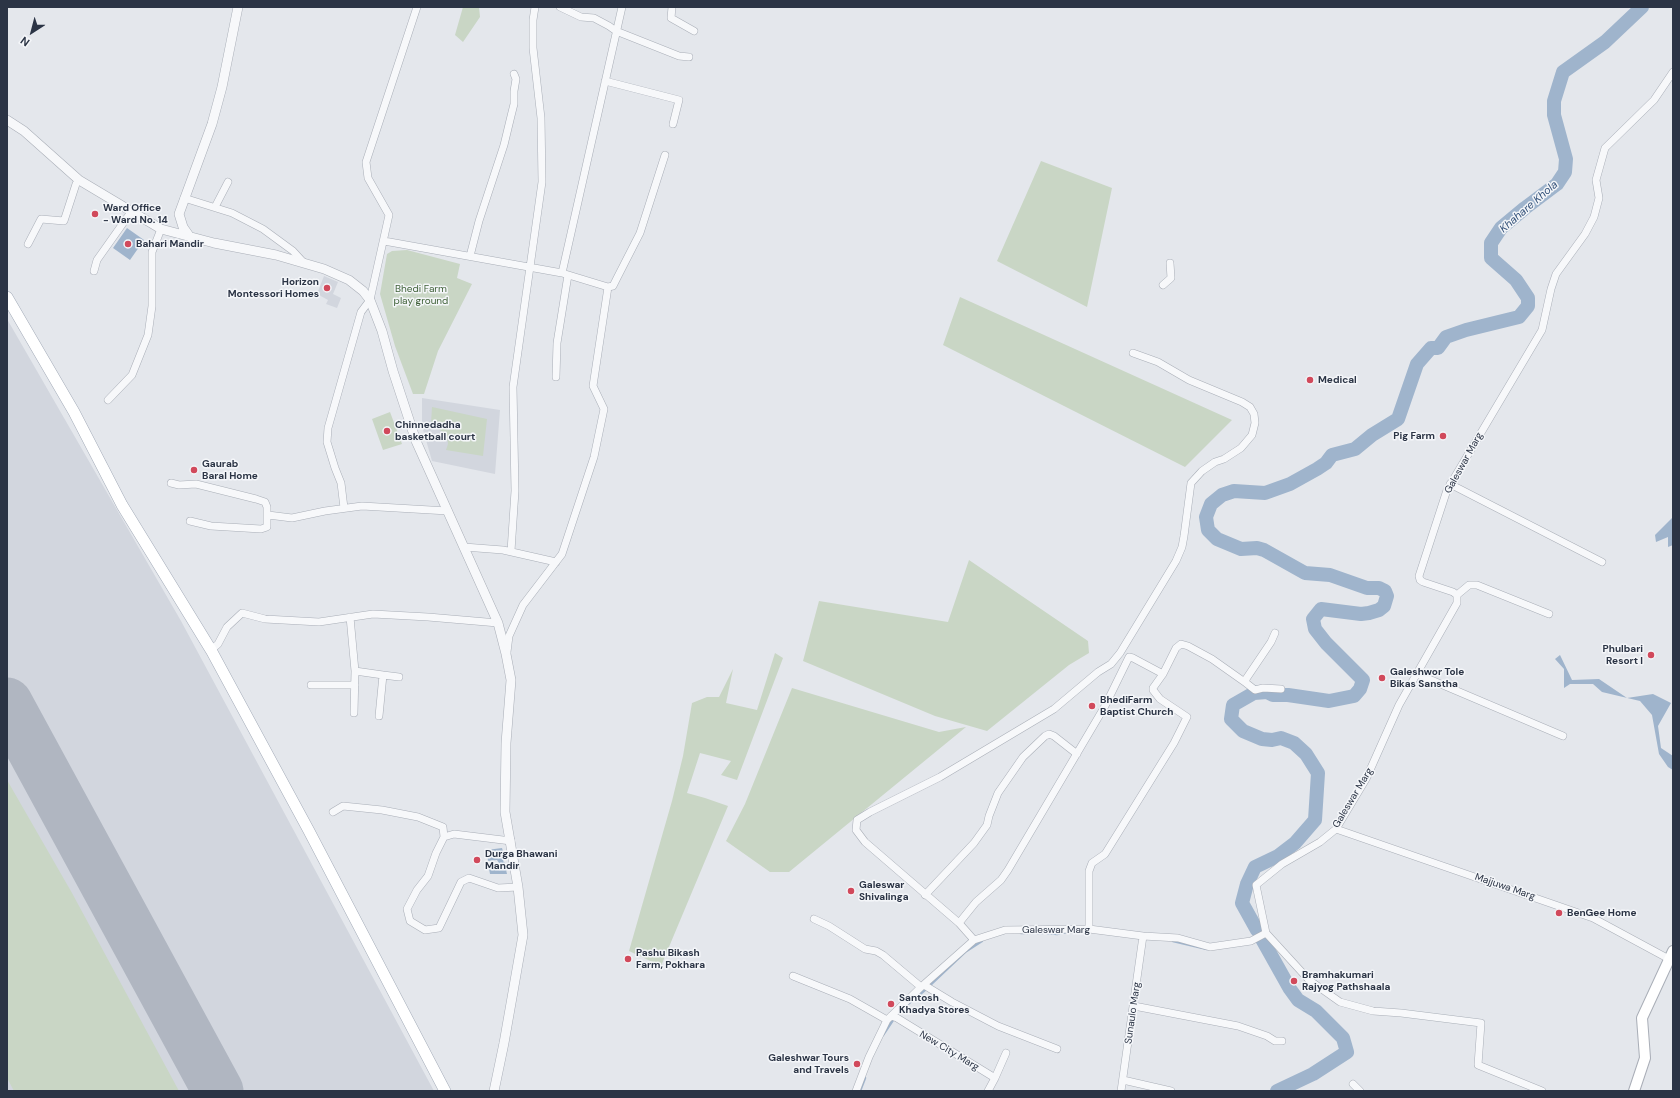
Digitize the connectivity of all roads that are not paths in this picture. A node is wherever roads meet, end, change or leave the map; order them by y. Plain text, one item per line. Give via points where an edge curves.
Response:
1 (238, 7) edge
2 (416, 7) edge
3 (536, 7) edge
4 (560, 7) edge
5 (622, 7) edge
6 (672, 7) edge
7 (616, 31) junction
8 (694, 31) dead end
9 (689, 58) dead end
10 (1673, 72) edge
11 (514, 74) dead end
12 (605, 81) junction
13 (7, 120) edge
14 (673, 124) dead end
15 (665, 155) dead end
16 (79, 180) junction
17 (228, 182) dead end
18 (184, 198) junction
19 (215, 207) junction
20 (131, 212) junction
21 (161, 229) junction
22 (190, 237) junction
23 (384, 241) junction
24 (28, 244) dead end
25 (470, 256) junction
26 (305, 263) junction
27 (1170, 263) dead end
28 (530, 268) junction
29 (94, 271) dead end
30 (565, 274) junction
31 (1163, 285) dead end
32 (608, 287) junction
33 (7, 298) edge
34 (370, 300) junction
35 (1133, 354) dead end
36 (556, 377) dead end
37 (108, 400) dead end
38 (171, 483) dead end
39 (1450, 484) junction
40 (344, 508) junction
41 (448, 511) junction
42 (268, 515) junction
43 (190, 521) dead end
44 (464, 547) junction
45 (511, 551) junction
46 (556, 562) junction
47 (1602, 562) dead end
48 (1457, 595) junction
49 (1549, 614) dead end
50 (350, 617) junction
51 (498, 623) junction
52 (1275, 633) dead end
53 (211, 650) junction
54 (506, 654) junction
55 (355, 671) junction
56 (1163, 674) junction
57 (1417, 674) junction
58 (383, 675) junction
59 (399, 676) dead end
60 (1246, 683) junction
61 (311, 685) dead end
62 (355, 685) junction
63 (1281, 689) dead end
64 (354, 713) dead end
65 (379, 716) dead end
66 (1563, 736) dead end
67 (1077, 754) junction
68 (333, 812) dead end
69 (1336, 829) junction
70 (444, 837) junction
71 (511, 841) junction
72 (518, 887) junction
73 (925, 895) junction
74 (814, 919) dead end
75 (959, 923) junction
76 (1089, 929) junction
77 (1266, 933) junction
78 (1143, 936) junction
79 (974, 940) junction
80 (1671, 955) edge
81 (793, 976) dead end
82 (922, 986) junction
83 (1134, 1006) junction
84 (889, 1018) junction
85 (1282, 1041) dead end
86 (1057, 1049) dead end
87 (1006, 1053) dead end
88 (995, 1078) junction
89 (1123, 1080) junction
90 (1353, 1084) dead end
91 (445, 1091) edge
92 (494, 1091) edge
93 (856, 1091) edge
94 (988, 1091) edge
95 (1121, 1091) edge
96 (1171, 1091) edge
97 (1360, 1091) edge
98 (1542, 1091) edge
99 (1634, 1091) edge

1 - 18 street via 212,124
2 - 23 street via 366,162 368,178 389,215
3 - 28 street via 533,20 533,48 541,118 542,182
4 - 7 street via 581,17 594,18
5 - 7 street
6 - 8 street via 670,18
7 - 9 street
7 - 12 street
10 - 39 street, Galeswar Marg via 1654,100 1605,148 1596,180 1599,198 1594,217 1556,274 1550,289 1542,330
11 - 25 street via 514,104
12 - 14 street via 679,100
12 - 30 street
13 - 16 street via 24,131
15 - 32 street via 640,233 613,286
16 - 20 street
16 - 24 street via 64,221 41,219
17 - 19 street
18 - 19 street
18 - 22 street via 179,214 183,227
19 - 26 street via 263,229 293,250
20 - 21 street
20 - 29 street via 96,260
21 - 22 street
21 - 37 street via 152,252 152,306 148,335 132,375
22 - 26 street
23 - 25 street
23 - 34 street
25 - 28 street
26 - 34 street via 349,280
27 - 31 street via 1171,278
28 - 30 street
28 - 45 street via 513,387 515,491
30 - 32 street
30 - 36 street
32 - 46 street via 593,386 604,409 594,457 562,554
33 - 53 main road via 74,412 122,504
34 - 40 street via 361,312 328,428 327,442 341,483
34 - 41 street via 416,441
35 - 73 street via 1158,362 1189,380 1250,407 1255,423 1252,435 1241,448 1202,470 1191,483 1183,542 1176,561 1120,654 1111,664 1054,709 940,777 857,820 856,830 865,842
38 - 42 street via 196,484 256,499 268,507
39 - 47 street
39 - 48 street, Galeswar Marg via 1419,576 1423,582
40 - 41 street via 362,506
40 - 42 street via 292,518
41 - 44 street
42 - 43 street via 267,527 261,529 211,526
44 - 45 street
44 - 51 street
45 - 46 street
46 - 54 street via 523,605 509,636
48 - 49 street via 1469,585 1477,585
48 - 57 street, Galeswar Marg via 1457,602
50 - 51 street via 380,614
50 - 53 street via 319,622 265,620 242,613 227,627 218,644
50 - 55 street
51 - 54 street
52 - 60 street via 1246,679
53 - 91 main road
54 - 71 street via 511,680 506,743 505,812
55 - 58 street
55 - 62 street
56 - 60 street via 1176,648 1181,644 1212,659
56 - 67 street via 1129,657
56 - 76 street via 1153,690 1160,699 1187,717 1186,722 1105,854 1092,863 1089,871
57 - 66 street
57 - 69 street, Galeswar Marg via 1399,705 1366,779
58 - 59 street
58 - 65 street
60 - 63 street via 1255,690
61 - 62 street
62 - 64 street
67 - 73 street via 1054,736 1045,736 1023,757 998,793 987,825 974,844
67 - 75 street via 1008,870
68 - 70 street via 343,806 418,817 443,827
69 - 77 street, Galeswar Marg via 1320,842 1282,864 1256,885
69 - 80 street, Majjuwa Marg via 1593,918
70 - 71 street via 454,834
70 - 72 street via 428,876 407,909 410,921 425,930 440,928 461,882 469,878 498,888
71 - 72 street
72 - 92 street via 523,935
73 - 75 street
74 - 82 street via 865,949 883,955
75 - 79 street
76 - 78 street, Galeswar Marg
76 - 79 street, Galeswar Marg via 1005,930
77 - 78 street, Galeswar Marg via 1251,941 1210,946 1178,938
77 - 98 street via 1309,980 1340,1002 1373,1011 1401,1012 1481,1023 1478,1065
78 - 83 street, Sunaulo Marg
79 - 82 street, Galeswar Marg
80 - 99 main road via 1642,1018 1645,1058
81 - 84 street, New City Marg
82 - 84 street, Galeswar Marg
82 - 86 street via 998,1026
83 - 85 street via 1238,1026 1268,1036 1275,1041
83 - 89 street, Sunaulo Marg
84 - 88 street, New City Marg via 897,1018
84 - 93 street, Galeswar Marg via 869,1057
87 - 88 street
88 - 94 street
89 - 95 street, Sunaulo Marg
89 - 96 street
90 - 97 street

